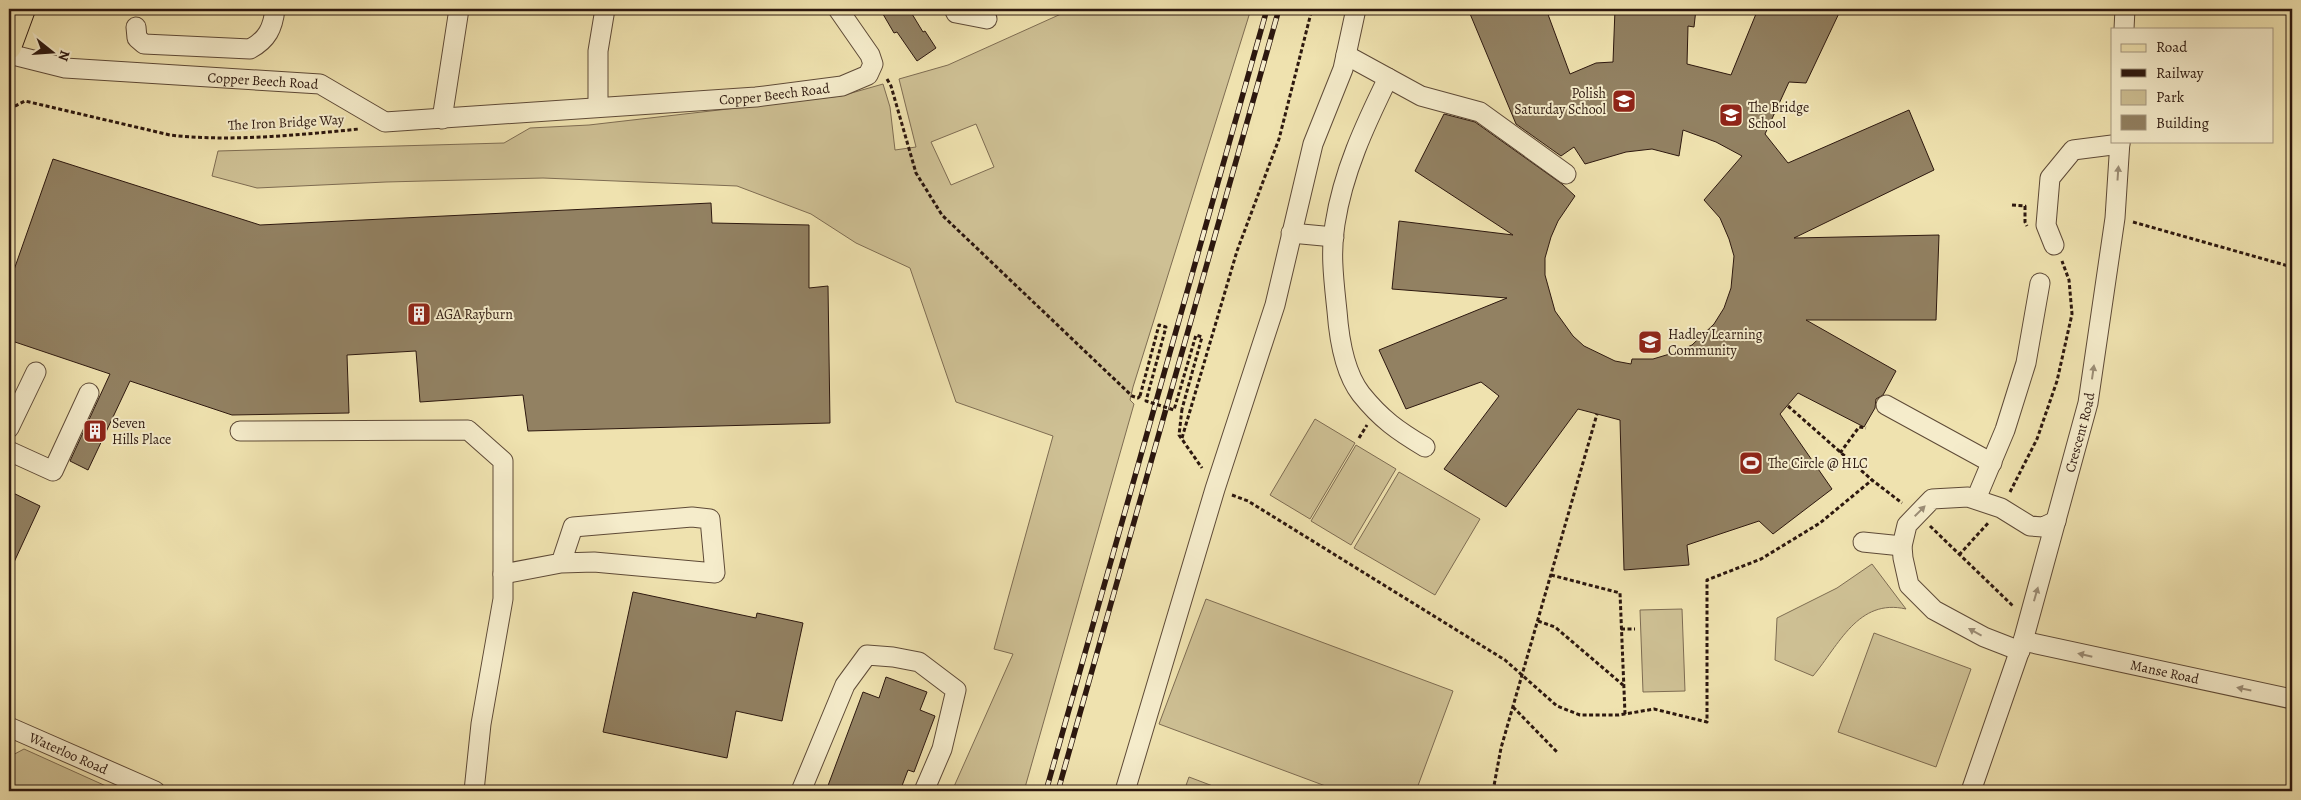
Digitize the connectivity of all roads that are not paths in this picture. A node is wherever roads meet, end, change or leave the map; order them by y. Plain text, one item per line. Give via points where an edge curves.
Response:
1 (23, 9) edge
2 (275, 9) edge
3 (459, 9) edge
4 (605, 9) edge
5 (838, 9) edge
6 (954, 9) edge
7 (1356, 9) edge
8 (2125, 9) edge
9 (987, 19) dead end
10 (136, 27) dead end
11 (2124, 28) edge
12 (9, 48) edge
13 (9, 54) edge
14 (1346, 55) junction
15 (1388, 78) junction
16 (598, 108) junction
17 (442, 119) junction
18 (2120, 143) edge
19 (1566, 174) dead end
20 (1291, 233) junction
21 (1334, 237) junction
22 (2054, 245) dead end
23 (2040, 283) dead end
24 (36, 372) dead end
25 (89, 393) dead end
26 (1886, 405) dead end
27 (9, 428) edge
28 (240, 431) dead end
29 (1425, 447) dead end
30 (9, 451) edge
31 (1992, 463) junction
32 (1976, 499) junction
33 (2056, 522) junction
34 (1863, 542) dead end
35 (1902, 546) junction
36 (561, 563) junction
37 (503, 574) junction
38 (2027, 645) junction
39 (2292, 699) edge
40 (9, 727) edge
41 (155, 791) edge
42 (474, 791) edge
43 (801, 791) edge
44 (924, 791) edge
45 (1125, 791) edge
46 (1971, 791) edge

1 - 12 main road
2 - 10 street via 274,23 263,42 250,49 144,44 137,38
3 - 17 street
4 - 16 street via 598,51
5 - 16 street, Copper Beech Road via 874,64 868,75 859,80 842,86 756,97
6 - 9 street via 956,13
7 - 14 street
8 - 11 street
13 - 17 street, Copper Beech Road via 65,68 320,84 378,120
14 - 15 street
14 - 20 street via 1313,144
15 - 19 street via 1421,96 1480,112
15 - 21 street via 1362,132 1346,177
16 - 17 street, Copper Beech Road
18 - 22 street via 2073,150 2050,178 2046,225
33 -> 18 street, Crescent Road via 2088,403 2119,214
20 - 21 street
20 - 45 street via 1275,304 1215,489
21 - 29 street via 1332,257 1338,324 1347,366 1360,393 1391,426
23 - 31 street via 2026,363
24 - 27 street
25 - 30 street via 52,471
26 - 31 street
28 - 37 street via 468,430 503,461
31 - 32 street
32 - 33 street via 2001,508 2030,526 2043,527
35 -> 32 street via 1907,525 1932,499
38 -> 33 street, Crescent Road
34 - 35 street
38 -> 35 street, Manse Road via 1984,637 1934,610 1909,584
36 - 36 street via 594,562 715,573 710,519 692,517 573,527
36 - 37 street
37 - 42 street via 503,599 481,724
39 -> 38 street, Manse Road
38 - 46 street, Crescent Road
40 - 41 street, Waterloo Road
43 - 44 street via 845,685 867,655 919,662 956,690 942,749

